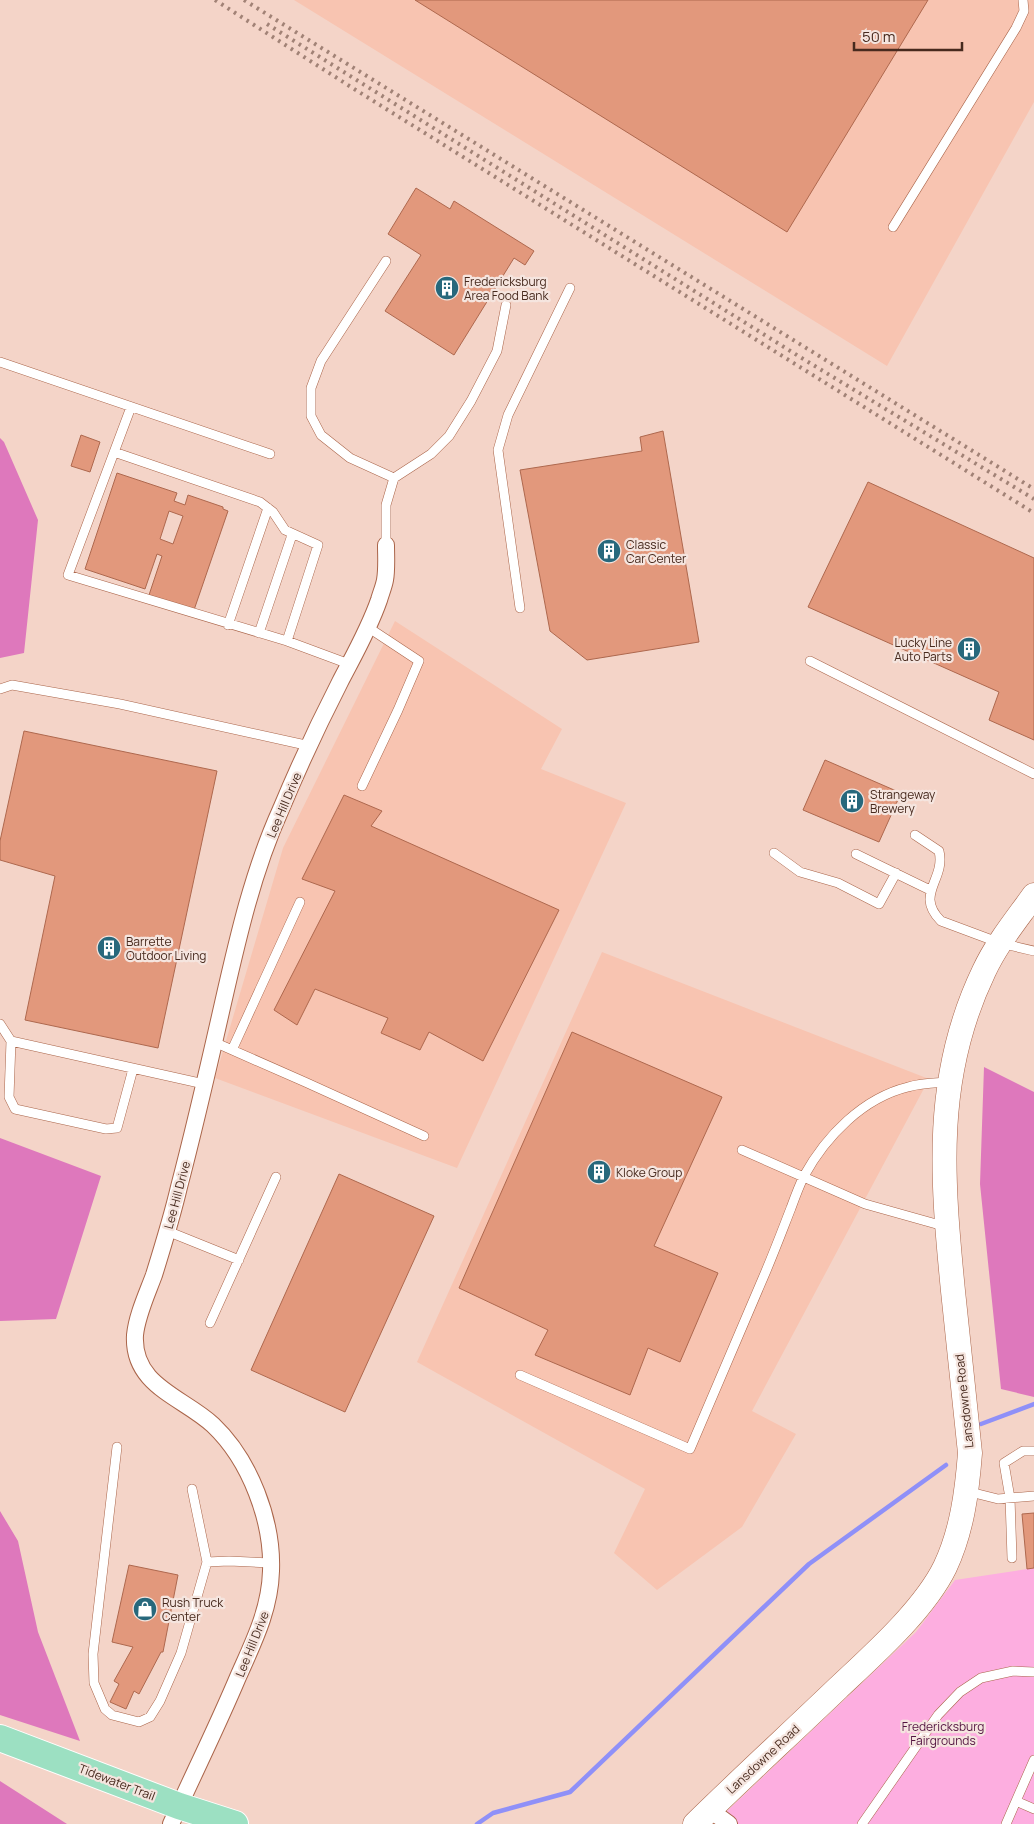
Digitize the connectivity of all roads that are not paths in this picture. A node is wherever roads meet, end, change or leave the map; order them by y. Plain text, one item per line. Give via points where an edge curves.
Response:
1 (1023, 0) edge
2 (893, 227) dead end
3 (386, 261) dead end
4 (570, 288) dead end
5 (506, 305) dead end
6 (0, 362) edge
7 (131, 407) junction
8 (114, 452) junction
9 (270, 454) dead end
10 (394, 478) junction
11 (268, 508) junction
12 (292, 535) junction
13 (386, 544) joint
14 (520, 608) dead end
15 (228, 624) junction
16 (369, 628) junction
17 (259, 633) junction
18 (287, 641) junction
19 (810, 661) dead end
20 (349, 664) junction
21 (0, 689) edge
22 (310, 746) junction
23 (1034, 774) edge
24 (362, 786) dead end
25 (915, 835) dead end
26 (774, 853) dead end
27 (856, 854) dead end
28 (896, 874) junction
29 (930, 890) junction
30 (1034, 895) edge
31 (300, 902) dead end
32 (1000, 943) junction
33 (1034, 951) edge
34 (0, 1024) edge
35 (11, 1041) junction
36 (214, 1042) junction
37 (232, 1050) junction
38 (133, 1068) junction
39 (949, 1082) junction
40 (204, 1084) junction
41 (424, 1136) dead end
42 (742, 1150) dead end
43 (276, 1177) dead end
44 (804, 1177) junction
45 (947, 1228) junction
46 (167, 1230) junction
47 (239, 1260) junction
48 (210, 1324) dead end
49 (520, 1375) dead end
50 (117, 1447) dead end
51 (1034, 1451) edge
52 (192, 1489) dead end
53 (966, 1491) junction
54 (1034, 1496) edge
55 (1010, 1498) junction
56 (1012, 1558) dead end
57 (207, 1562) junction
58 (271, 1563) junction
59 (1034, 1672) edge
60 (0, 1738) edge
61 (1034, 1760) edge
62 (1016, 1801) junction
63 (1034, 1810) edge
64 (175, 1815) edge
65 (703, 1817) edge
66 (235, 1824) edge
67 (729, 1824) edge
68 (862, 1824) edge
69 (1006, 1824) edge

1 - 2 lane via 1024,11 1016,28
3 - 10 lane via 321,361 311,388 311,416 321,435 350,458
4 - 14 lane via 508,415 498,450
5 - 10 lane via 497,351 454,429 431,454
6 - 7 lane
7 - 8 lane
7 - 9 lane
8 - 11 lane via 260,502
8 - 15 lane via 68,575
10 - 13 lane via 386,505
11 - 12 lane
11 - 15 lane
12 - 17 lane
12 - 18 lane via 318,545
13 - 16 street, Lee Hill Drive via 385,580
15 - 17 lane
16 - 20 street, Lee Hill Drive
16 - 24 lane via 418,661
17 - 18 lane
18 - 20 lane
19 - 23 lane
20 - 22 street, Lee Hill Drive
21 - 22 lane via 12,685 120,704
22 - 36 street, Lee Hill Drive via 280,809 254,882 238,935
25 - 29 lane via 940,851 940,870
26 - 28 lane via 800,872 838,883 879,904
27 - 28 lane
28 - 29 lane
29 - 32 lane via 930,905 941,921
30 - 32 main road, Lansdowne Road
31 - 37 lane
32 - 33 lane
32 - 39 main road, Lansdowne Road via 970,1004
34 - 35 lane
35 - 38 lane
35 - 38 lane via 9,1097 15,1109 106,1129 117,1128
36 - 37 lane
36 - 40 street, Lee Hill Drive
37 - 41 lane
38 - 40 lane
39 - 44 lane via 907,1087 887,1093 869,1104 831,1138
39 - 45 main road, Lansdowne Road via 944,1163
40 - 46 street, Lee Hill Drive
42 - 44 lane
43 - 47 lane
44 - 45 lane via 865,1204
44 - 49 lane via 690,1449
45 - 53 main road, Lansdowne Road via 970,1453
46 - 47 lane
46 - 58 street, Lee Hill Drive via 137,1324 136,1350 141,1366 157,1386 214,1426 243,1464 267,1523
47 - 48 lane
50 - 57 lane via 93,1654 94,1683 105,1709 112,1715 139,1722 150,1717 160,1702 182,1653
51 - 55 lane via 1023,1451 1004,1463
52 - 57 lane
53 - 55 lane via 998,1499
53 - 65 main road, Lansdowne Road via 962,1516 944,1567 913,1613 861,1667
54 - 55 lane
55 - 56 lane
57 - 58 lane
58 - 64 street, Lee Hill Drive via 269,1597 263,1621
59 - 68 lane via 1013,1671 981,1678 960,1692 938,1715
60 - 64 main road, Tidewater Trail
61 - 62 lane
62 - 63 lane
62 - 69 lane
64 - 66 main road, Tidewater Trail
65 - 67 street

